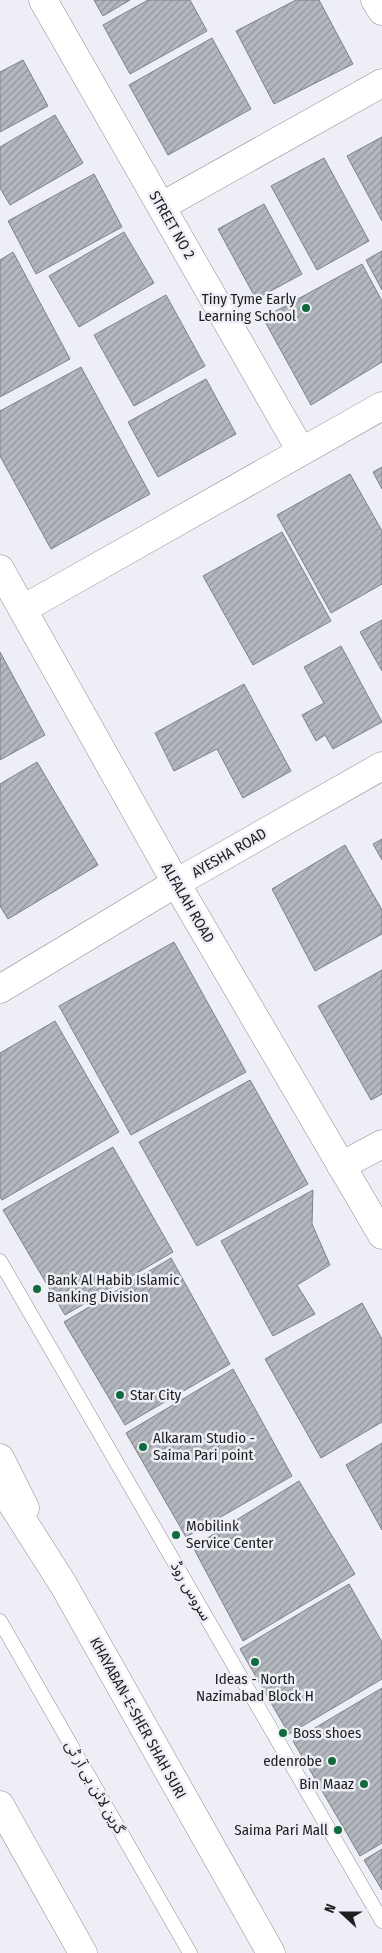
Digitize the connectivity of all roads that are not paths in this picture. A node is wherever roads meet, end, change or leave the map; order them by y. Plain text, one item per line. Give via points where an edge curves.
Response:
1 (43, 0) edge
2 (375, 0) edge
3 (382, 12) edge
4 (382, 82) edge
5 (162, 206) junction
6 (382, 406) edge
7 (301, 451) junction
8 (0, 569) edge
9 (23, 609) junction
10 (382, 766) edge
11 (176, 883) junction
12 (0, 989) edge
13 (382, 1144) edge
14 (341, 1166) junction
15 (382, 1235) edge
16 (0, 1261) edge
17 (0, 1458) edge
18 (0, 1485) edge
19 (63, 1584) junction
20 (0, 1621) edge
21 (0, 1805) edge
22 (382, 1921) edge
23 (83, 1953) edge
24 (190, 1953) edge
25 (271, 1953) edge

1 - 5 street, STREET NO 2
2 - 3 street
4 - 5 street
5 - 7 street, STREET NO 2
6 - 7 street
7 - 9 street
8 - 9 street, ALFALAH ROAD
9 - 11 street, ALFALAH ROAD
10 - 11 street, AYESHA ROAD
11 - 12 street, AYESHA ROAD
11 - 14 street, ALFALAH ROAD
13 - 14 street
14 - 15 street, ALFALAH ROAD
16 - 22 lane, سروس روڈ
17 - 19 street
18 - 19 street, KHAYABAN-E-SHER SHAH SURI
19 - 25 street, KHAYABAN-E-SHER SHAH SURI
20 - 24 lane, گرین لائن بی آر ٹی
21 - 23 street

